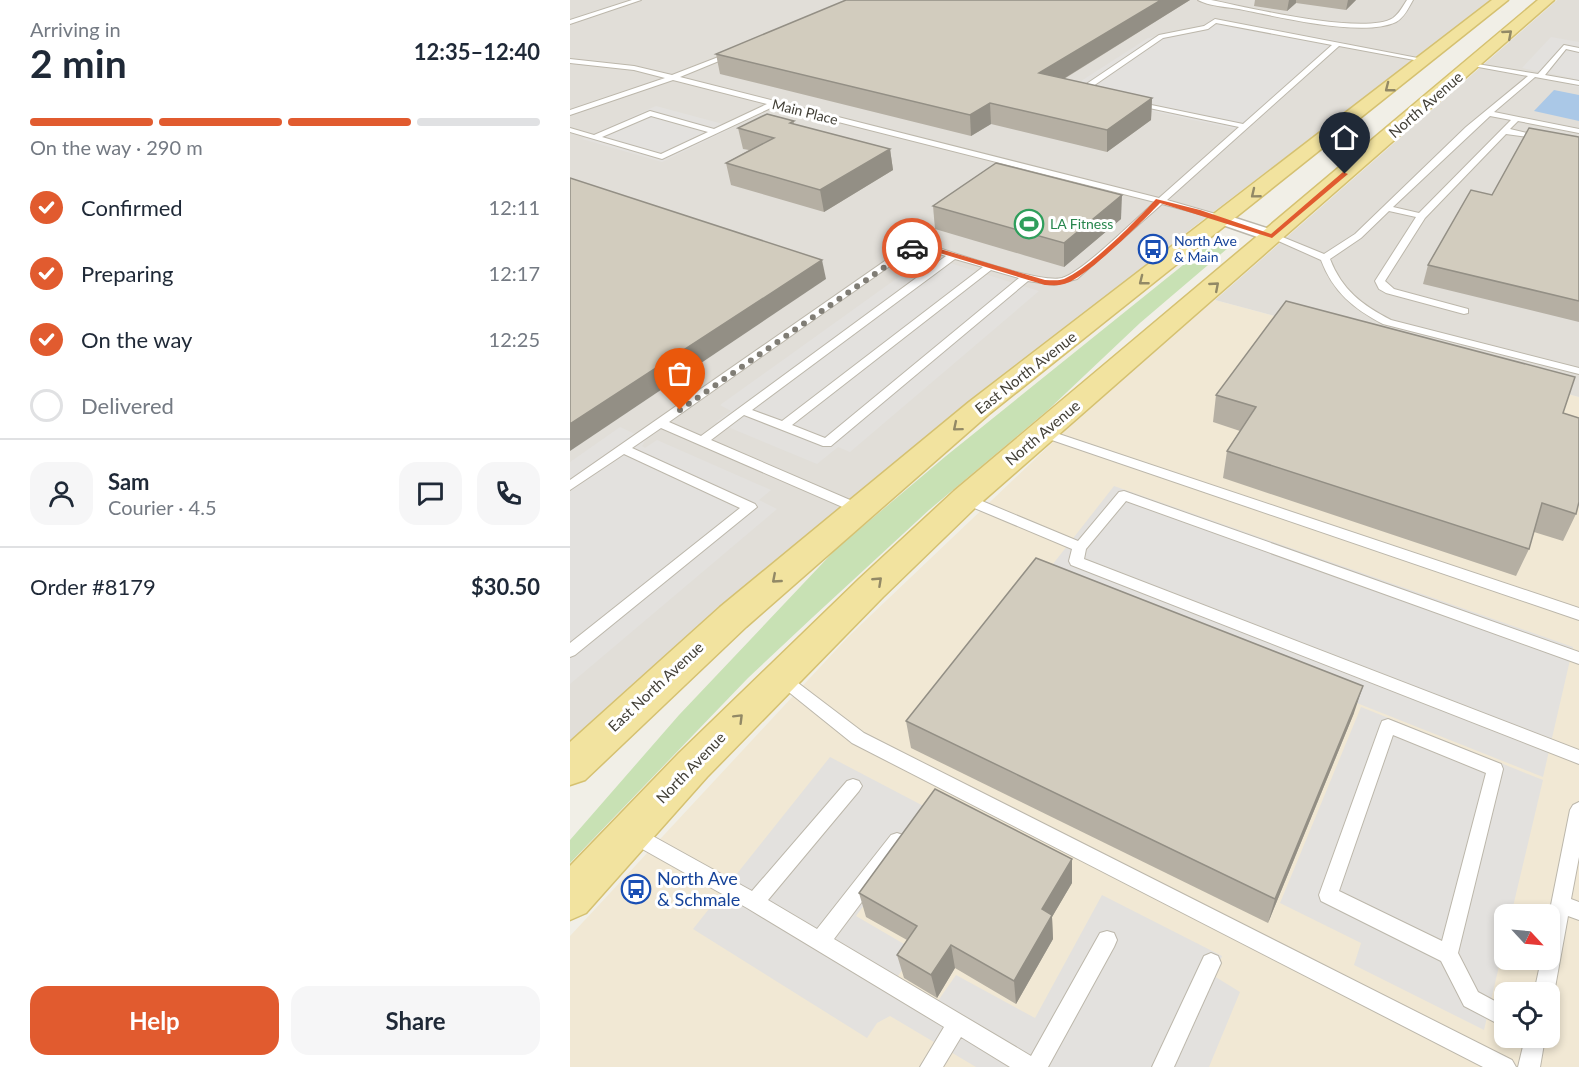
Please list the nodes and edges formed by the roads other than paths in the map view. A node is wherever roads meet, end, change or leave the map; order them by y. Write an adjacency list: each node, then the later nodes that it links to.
1 (638, 0): 6 (lane)
2 (1201, 0): 3 (lane)
3 (1410, 0)
4 (1501, 0): 10 (main road, East North Avenue)
5 (1547, 0): 12 (main road, North Avenue, one-way to 5)
6 (570, 22)
7 (1338, 43): 10 (lane); 16 (lane); 22 (lane)
8 (741, 50): 14 (lane)
9 (1579, 50): 13 (lane)
10 (1425, 60): 32 (main road, East North Avenue, one-way to 32)
11 (570, 61): 14 (lane, Main Place)
12 (1473, 64): 13 (lane); 33 (main road, North Avenue)
13 (1537, 76): 15 (lane); 20 (lane)
14 (671, 78): 18 (lane, Main Place); 19 (lane)
15 (1579, 83)
16 (1091, 94)
17 (1123, 100): 22 (lane)
18 (773, 104): 26 (lane); 29 (lane, Main Place)
19 (570, 113)
20 (1488, 113): 21 (lane); 30 (lane)
21 (1516, 119): 24 (lane); 25 (lane)
22 (1243, 126): 29 (lane)
23 (570, 129): 27 (lane)
24 (1505, 131): 28 (lane); 31 (lane)
25 (1579, 131)
26 (716, 132): 27 (lane); 27 (lane)
27 (595, 137)
28 (1548, 139)
29 (1158, 200): 32 (lane, Main Place); 37 (lane)
30 (1386, 208): 31 (lane); 35 (lane)
31 (1421, 216): 38 (lane)
32 (1223, 219): 33 (street); 48 (main road, East North Avenue, one-way to 48)
33 (1272, 236): 35 (lane); 43 (main road, North Avenue, one-way to 33)
34 (954, 255): 36 (lane); 40 (lane); 41 (lane)
35 (1325, 258): 39 (lane)
36 (990, 266): 37 (lane); 42 (lane)
37 (1026, 277): 42 (lane)
38 (1464, 311)
39 (1579, 371)
40 (744, 411): 42 (lane); 44 (lane)
41 (661, 423): 44 (lane); 45 (lane)
42 (784, 426)
43 (1044, 433): 47 (main road, North Avenue); 50 (lane)
44 (702, 441): 48 (lane)
45 (624, 449): 46 (lane); 51 (lane)
46 (570, 486)
47 (965, 499): 49 (lane); 53 (main road, North Avenue, one-way to 47)
48 (859, 509): 55 (main road, East North Avenue, one-way to 55)
49 (1080, 548): 52 (lane); 54 (lane)
50 (1579, 614)
51 (570, 651)
52 (1579, 658)
53 (780, 677): 59 (main road, North Avenue, one-way to 53); 76 (lane)
54 (1579, 757)
55 (570, 767)
56 (853, 786): 61 (lane)
57 (1578, 820): 62 (lane)
58 (909, 825): 65 (lane)
59 (630, 832): 60 (main road, North Avenue); 61 (lane)
60 (570, 898)
61 (754, 902): 65 (lane)
62 (1561, 904): 63 (lane); 68 (lane)
63 (1579, 911)
64 (1107, 940): 74 (lane)
65 (820, 941): 70 (lane)
66 (1448, 954): 66 (lane); 69 (lane)
67 (1211, 963): 75 (lane)
68 (1546, 982)
69 (1494, 1012)
70 (957, 1024): 72 (lane); 73 (lane)
71 (1533, 1048): 77 (lane)
72 (931, 1067)
73 (1030, 1067)
74 (1036, 1067)
75 (1163, 1067)
76 (1505, 1067)
77 (1529, 1067)

